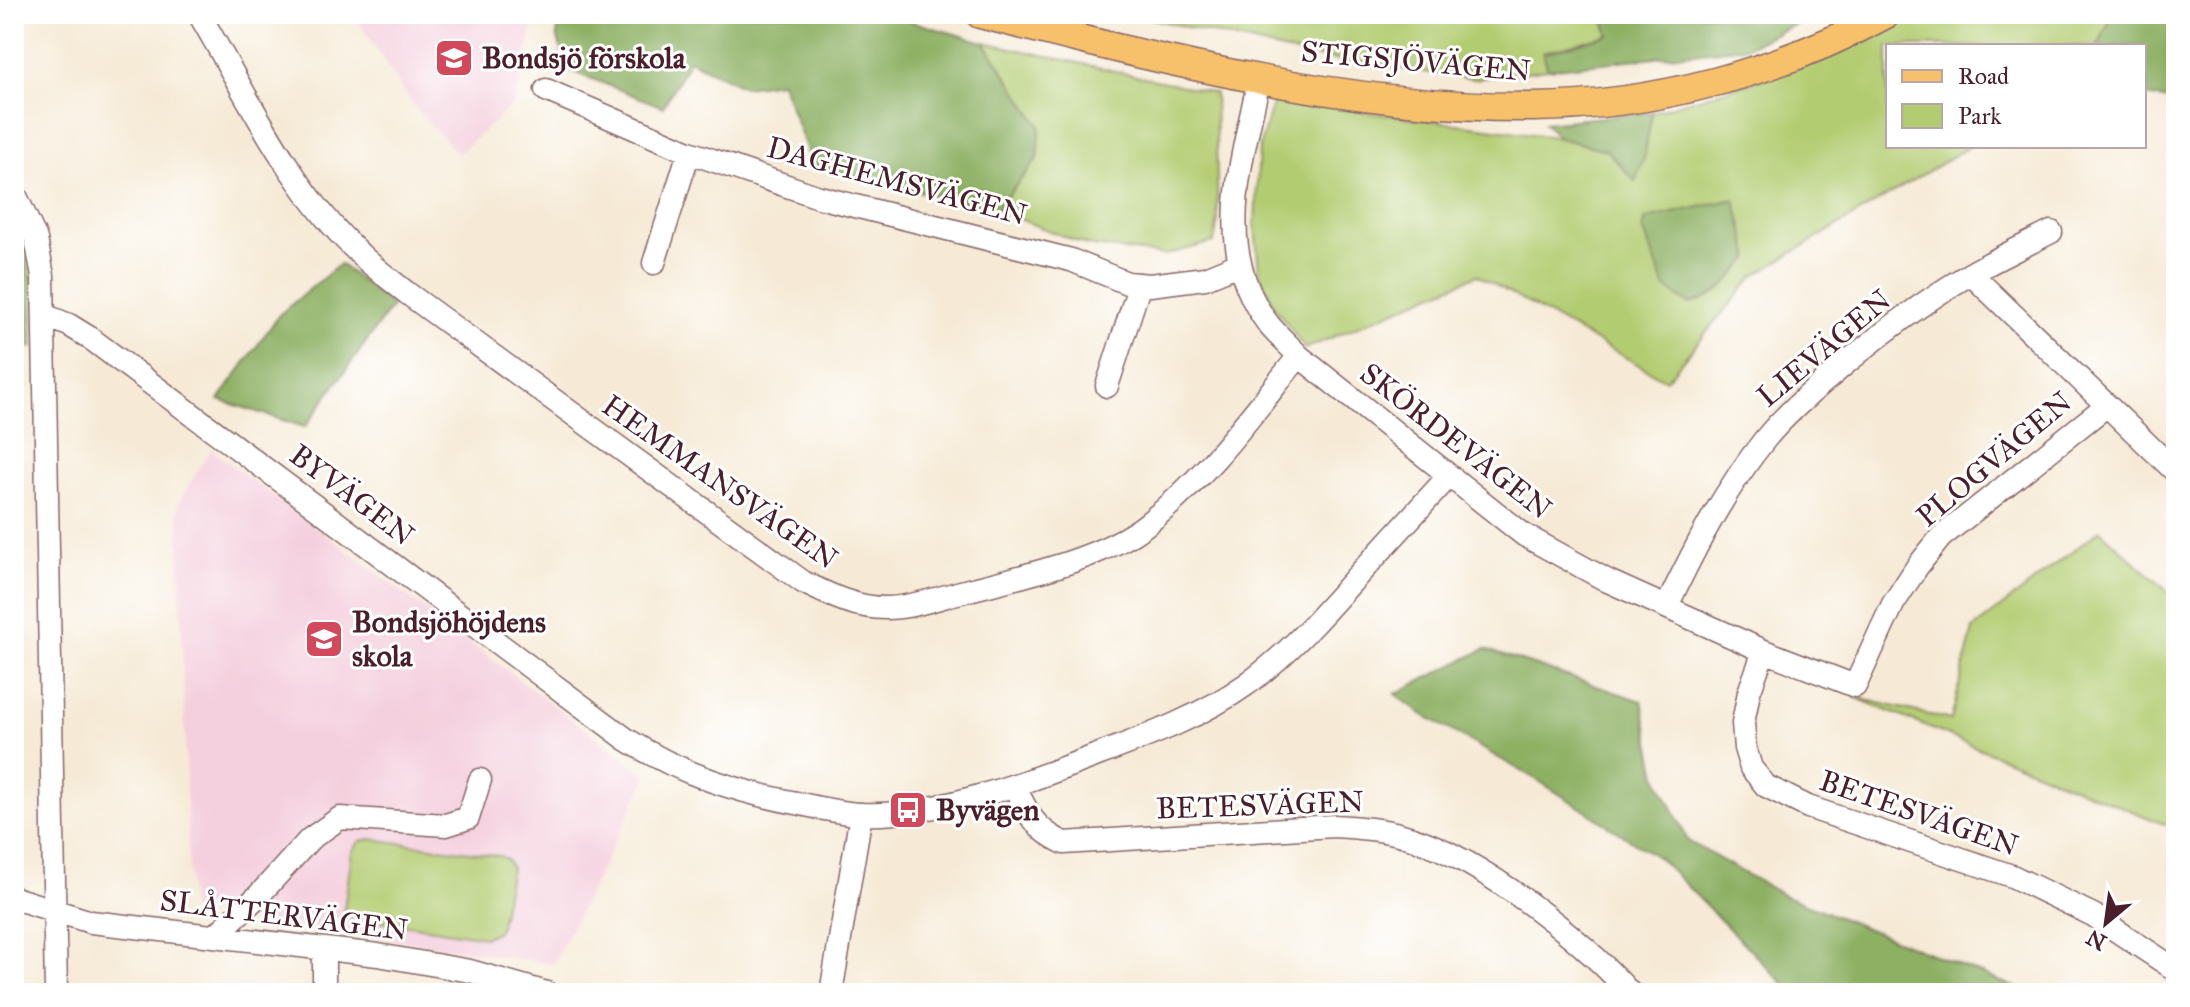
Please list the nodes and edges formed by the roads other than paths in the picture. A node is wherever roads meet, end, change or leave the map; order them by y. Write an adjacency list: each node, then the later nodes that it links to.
1 (199, 14): 14 (street, HEMMANSVÄGEN)
2 (980, 14): 4 (main road, STIGSJÖVÄGEN)
3 (1886, 14): 4 (main road, STIGSJÖVÄGEN)
4 (1259, 79): 10 (street, SKÖRDEVÄGEN)
5 (546, 90): 6 (street, DAGHEMSVÄGEN)
6 (689, 152): 9 (street); 12 (street, DAGHEMSVÄGEN)
7 (14, 192): 13 (street)
8 (2051, 232): 11 (street, LIEVÄGEN)
9 (654, 263)
10 (1239, 264): 12 (street, DAGHEMSVÄGEN); 14 (street, SKÖRDEVÄGEN)
11 (1971, 274): 16 (street); 19 (street, LIEVÄGEN)
12 (1140, 284): 15 (street)
13 (44, 315): 24 (street, BYVÄGEN); 26 (street)
14 (1299, 356): 18 (street, SKÖRDEVÄGEN)
15 (1107, 386)
16 (2106, 406): 17 (street); 21 (street, PLOGVÄGEN)
17 (2176, 472)
18 (1449, 476): 19 (street, SKÖRDEVÄGEN); 23 (street, BYVÄGEN)
19 (1667, 606): 20 (street, SKÖRDEVÄGEN)
20 (1764, 651): 21 (street, SKÖRDEVÄGEN); 29 (street, BETESVÄGEN)
21 (1855, 686)
22 (480, 780): 27 (street)
23 (1014, 785): 24 (street, BYVÄGEN); 34 (street, BETESVÄGEN)
24 (861, 814): 33 (street)
25 (14, 898): 26 (street, SLÅTTERVÄGEN)
26 (55, 912): 27 (street, SLÅTTERVÄGEN); 30 (street)
27 (215, 936): 28 (street, SLÅTTERVÄGEN)
28 (324, 951): 31 (street); 32 (street, SLÅTTERVÄGEN)
29 (2176, 970)
30 (56, 993)
31 (324, 993)
32 (547, 993)
33 (831, 993)
34 (1630, 993)

